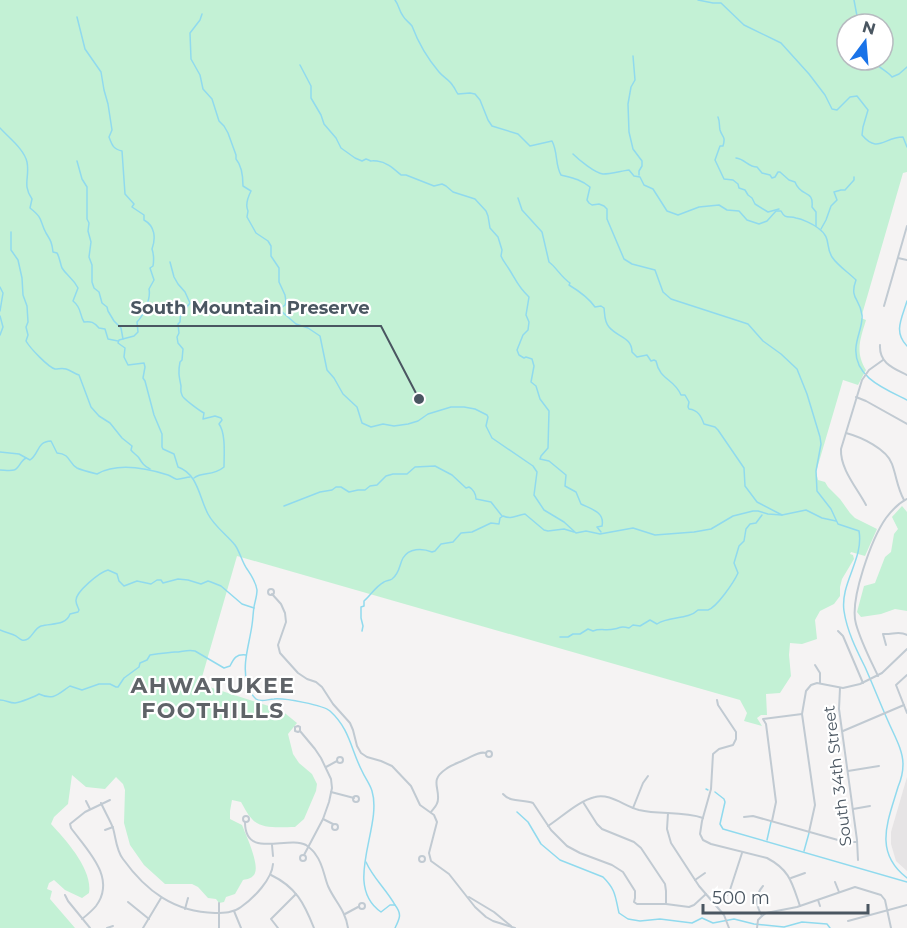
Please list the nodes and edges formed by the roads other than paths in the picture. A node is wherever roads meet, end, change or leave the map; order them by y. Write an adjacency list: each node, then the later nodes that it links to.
1 (907, 226): 2 (street)
2 (898, 258): 3 (street); 4 (street)
3 (907, 261)
4 (884, 306)
5 (880, 345): 6 (street)
6 (883, 360): 7 (street); 8 (street)
7 (907, 375)
8 (856, 397): 9 (street); 10 (street)
9 (907, 424)
10 (846, 433): 11 (street); 12 (street)
11 (906, 500): 20 (street)
12 (866, 505)
13 (272, 594): 47 (street)
14 (838, 631): 21 (street)
15 (907, 635): 16 (street)
16 (886, 645)
17 (907, 649): 20 (street)
18 (815, 665): 22 (street)
19 (907, 675): 25 (street)
20 (878, 676): 21 (street)
21 (865, 682): 23 (street)
22 (820, 683): 23 (street); 27 (street)
23 (840, 688): 29 (street, South 34th Street)
24 (717, 700): 50 (street)
25 (904, 705): 26 (street); 29 (street)
26 (907, 713)
27 (802, 714): 52 (street); 58 (street)
28 (300, 731): 33 (street)
29 (842, 732): 34 (street, South 34th Street)
30 (486, 753): 47 (street)
31 (337, 761): 33 (street)
32 (879, 766): 34 (street)
33 (326, 767): 36 (street)
34 (848, 771): 46 (street, South 34th Street)
35 (648, 776): 44 (street)
36 (331, 792): 38 (street); 51 (street)
37 (502, 794): 55 (street)
38 (354, 798)
39 (110, 800): 42 (street)
40 (86, 801): 45 (street)
41 (583, 802): 44 (street); 55 (street); 88 (street)
42 (101, 804): 45 (street); 56 (street)
43 (870, 807): 46 (street)
44 (633, 808): 48 (street)
45 (90, 809): 74 (street)
46 (853, 809): 59 (street, South 34th Street)
47 (431, 812): 65 (street)
48 (668, 813): 50 (street); 73 (street)
49 (744, 817): 52 (street)
50 (703, 818): 62 (street)
51 (323, 819): 54 (street); 61 (street)
52 (772, 821): 58 (street)
53 (245, 822): 60 (street)
54 (333, 824)
55 (548, 826): 88 (street)
56 (112, 827): 57 (street); 83 (street)
57 (105, 830)
58 (809, 832): 59 (street)
59 (858, 842): 67 (street, South 34th Street)
60 (272, 845): 61 (street); 64 (street)
61 (308, 847): 63 (street); 99 (street)
62 (742, 853): 72 (street); 90 (street)
63 (304, 855)
64 (273, 856)
65 (429, 856): 66 (street); 82 (street)
66 (425, 858)
67 (858, 860)
68 (273, 864): 71 (street)
69 (705, 873): 73 (street)
70 (805, 873): 72 (street)
71 (271, 875): 79 (street); 96 (street)
72 (790, 878): 91 (street)
73 (695, 880): 80 (street)
74 (103, 882): 75 (street); 101 (street)
75 (109, 882)
76 (835, 882): 78 (street)
77 (763, 886): 100 (street)
78 (839, 892): 85 (street); 95 (street)
79 (296, 894): 112 (street); 113 (street)
80 (706, 894): 88 (street); 90 (street)
81 (65, 895): 101 (street)
82 (466, 895): 97 (street); 103 (street)
83 (161, 898): 94 (street); 102 (street)
84 (188, 898): 94 (street)
85 (818, 900): 91 (street); 92 (street)
86 (128, 902): 102 (street)
87 (219, 903): 98 (street)
88 (666, 904)
89 (907, 905): 95 (street)
90 (716, 906): 116 (street)
91 (800, 906): 100 (street)
92 (820, 906)
93 (359, 907): 99 (street)
94 (185, 909): 98 (street)
95 (887, 910): 104 (street); 117 (street)
96 (234, 911): 98 (street); 111 (street)
97 (494, 912): 103 (street); 115 (street)
98 (218, 913): 110 (street)
99 (345, 914): 114 (street)
100 (762, 916): 106 (street)
101 (82, 919): 107 (street)
102 (149, 919): 109 (street)
103 (490, 919): 115 (street)
104 (848, 921)
105 (113, 926): 108 (street)
106 (757, 926)
107 (90, 928)
108 (107, 928)
109 (143, 928)
110 (219, 928)
111 (241, 928)
112 (278, 928)
113 (314, 928)
114 (348, 928)
115 (514, 928)
116 (729, 928)
117 (891, 928)

